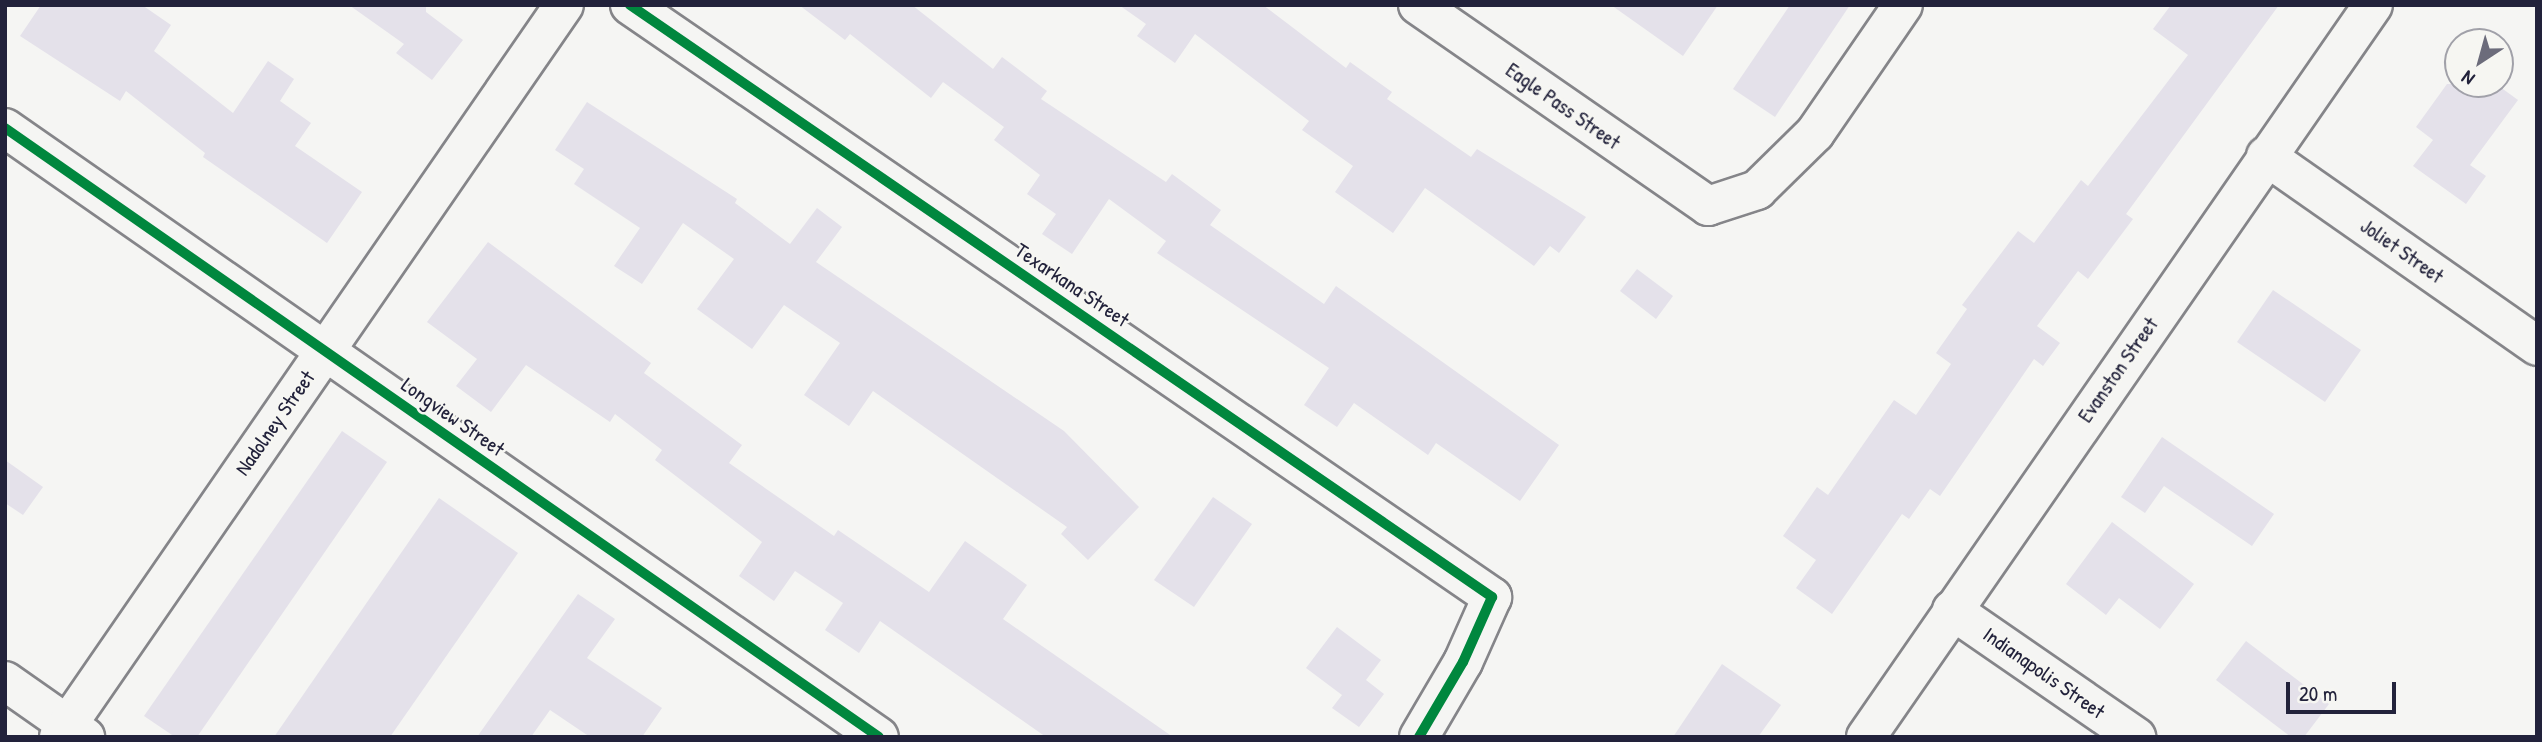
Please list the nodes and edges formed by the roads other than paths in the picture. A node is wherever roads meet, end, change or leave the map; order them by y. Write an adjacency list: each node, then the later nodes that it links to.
1 (564, 5): 9 (street, Nadolney Street)
2 (630, 5): 14 (street, Texarkana Street)
3 (1418, 5): 4 (street, Eagle Pass Street)
4 (1903, 5)
5 (2373, 5): 7 (street, Evanston Street)
6 (5, 128): 9 (street, Longview Street)
7 (2266, 156): 8 (street, Joliet Street); 10 (street, Evanston Street)
8 (2537, 346)
9 (325, 351): 12 (street, Nadolney Street); 13 (street, Longview Street)
10 (1952, 610): 15 (street, Evanston Street); 16 (street, Indianapolis Street)
11 (5, 681): 12 (street)
12 (70, 733)
13 (879, 737)
14 (1419, 737)
15 (1866, 737)
16 (2136, 737)

